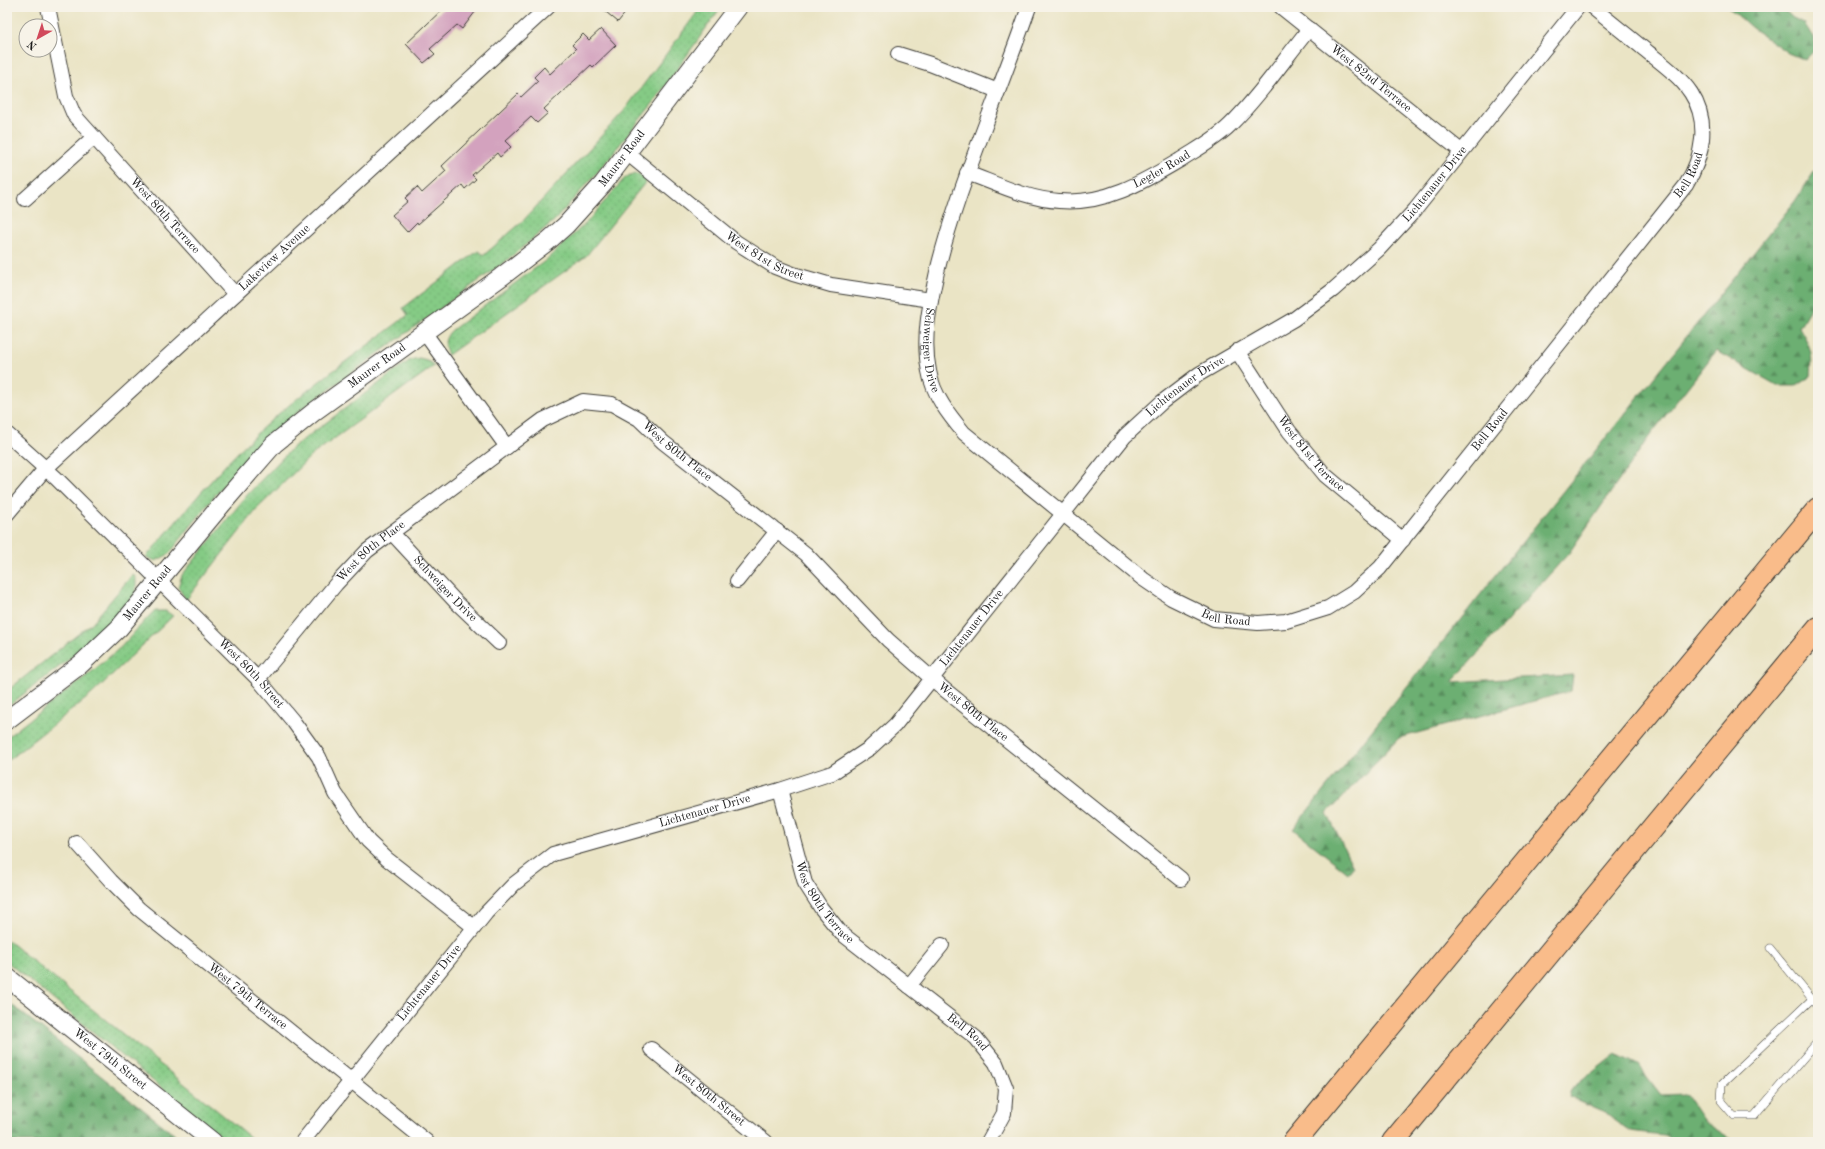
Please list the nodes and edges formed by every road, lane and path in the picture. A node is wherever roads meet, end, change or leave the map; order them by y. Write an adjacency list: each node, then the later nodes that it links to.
1 (48, 7): 11 (street, West 80th Terrace)
2 (548, 7): 16 (street, Lakeview Avenue)
3 (738, 7): 13 (street, Maurer Road)
4 (1029, 7): 10 (street, Schweiger Drive)
5 (1281, 7): 8 (street, West 82nd Terrace)
6 (1578, 7): 12 (street, Lichtenauer Drive)
7 (1592, 7): 28 (street, Bell Road)
8 (1309, 29): 12 (street, West 82nd Terrace); 14 (street, Legler Road)
9 (898, 54): 10 (street)
10 (998, 91): 14 (street, Schweiger Drive)
11 (94, 137): 15 (street); 16 (street, West 80th Terrace)
12 (1461, 151): 19 (street, Lichtenauer Drive)
13 (628, 153): 17 (street, West 81st Street); 18 (street, Maurer Road)
14 (967, 173): 17 (street, Schweiger Drive)
15 (25, 199)
16 (235, 294): 22 (street, Lakeview Avenue)
17 (931, 300): 25 (street, Schweiger Drive)
18 (424, 332): 21 (street); 29 (street, Maurer Road)
19 (1238, 351): 25 (street, Lichtenauer Drive); 28 (street, West 81st Terrace)
20 (7, 434): 22 (street, West 80th Street)
21 (507, 447): 26 (street, West 80th Place); 27 (street, West 80th Place)
22 (45, 469): 24 (street, Lakeview Avenue); 29 (street, West 80th Street)
23 (1818, 509): 54 (highway)
24 (7, 514)
25 (1064, 514): 28 (street, Bell Road); 34 (street, Lichtenauer Drive)
26 (776, 531): 30 (street); 34 (street, West 80th Place)
27 (392, 533): 32 (street, Schweiger Drive); 33 (street, West 80th Place)
28 (1403, 540)
29 (159, 580): 33 (street, West 80th Street); 35 (street, Maurer Road)
30 (737, 580)
31 (1818, 628): 55 (highway)
32 (500, 643)
33 (258, 679): 39 (street, West 80th Street)
34 (933, 679): 36 (street, Lichtenauer Drive); 38 (street, West 80th Place)
35 (7, 720)
36 (780, 790): 39 (street, Lichtenauer Drive); 43 (street, West 80th Terrace)
37 (77, 843): 48 (street, West 79th Terrace)
38 (1181, 879)
39 (474, 927): 48 (street, Lichtenauer Drive)
40 (942, 945): 43 (street)
41 (1770, 948): 44 (lane)
42 (7, 977): 49 (street, West 79th Street)
43 (909, 986): 53 (street, Bell Road)
44 (1812, 999): 45 (lane); 46 (lane)
45 (1818, 1006)
46 (1818, 1041)
47 (651, 1049): 52 (street, West 80th Street)
48 (351, 1080): 50 (street, Lichtenauer Drive); 51 (street, West 79th Terrace)
49 (213, 1142)
50 (302, 1142)
51 (427, 1142)
52 (766, 1142)
53 (988, 1142)
54 (1294, 1142)
55 (1392, 1142)

